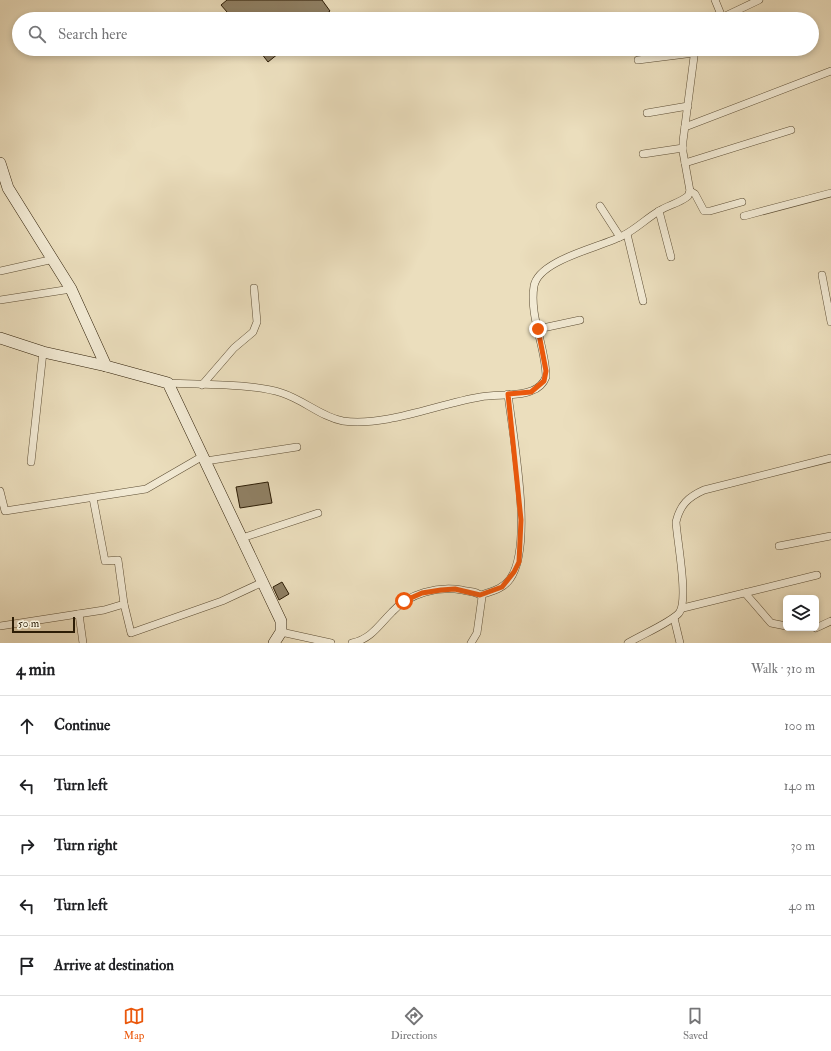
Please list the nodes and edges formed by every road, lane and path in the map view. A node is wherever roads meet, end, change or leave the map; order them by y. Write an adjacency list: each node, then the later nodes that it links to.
1 (715, 0): 3 (street)
2 (759, 0): 4 (street)
3 (718, 12)
4 (733, 12)
5 (663, 56): 7 (street)
6 (694, 56): 9 (street)
7 (638, 60)
8 (831, 71): 11 (street)
9 (688, 106): 10 (street); 11 (street)
10 (647, 113)
11 (685, 127): 13 (street)
12 (792, 130): 16 (street)
13 (683, 148): 14 (street); 16 (street)
14 (643, 154)
15 (0, 163): 17 (street)
16 (685, 163): 18 (street)
17 (4, 189): 26 (street)
18 (690, 191): 20 (street); 22 (street)
19 (831, 193): 23 (street)
20 (742, 202)
21 (600, 206): 24 (street)
22 (659, 211): 24 (street); 25 (street)
23 (744, 216)
24 (623, 235): 32 (street); 35 (street)
25 (671, 257)
26 (54, 259): 27 (street); 29 (street)
27 (0, 271)
28 (822, 275): 34 (street)
29 (71, 288): 31 (street); 38 (street)
30 (254, 288): 40 (street)
31 (0, 300)
32 (643, 301)
33 (580, 320): 35 (street)
34 (831, 322)
35 (538, 329): 41 (street)
36 (0, 338): 37 (street)
37 (44, 352): 38 (street); 45 (street)
38 (106, 366): 39 (street)
39 (168, 383): 40 (street); 44 (street)
40 (202, 385): 41 (street)
41 (508, 394): 55 (street)
42 (297, 447): 44 (street)
43 (831, 458): 57 (street)
44 (204, 459): 47 (street); 50 (street)
45 (31, 462)
46 (0, 491): 47 (street)
47 (93, 498): 56 (street)
48 (318, 513): 50 (street)
49 (831, 536): 51 (street)
50 (242, 538): 53 (street)
51 (779, 546)
52 (817, 575): 54 (street)
53 (263, 582): 56 (street); 64 (street)
54 (745, 593): 57 (street); 61 (street)
55 (480, 595): 68 (street); 69 (street)
56 (124, 604): 58 (street)
57 (683, 608): 59 (street)
58 (78, 614): 62 (street); 65 (street)
59 (674, 618): 70 (street); 71 (street)
60 (831, 621): 63 (street)
61 (783, 625)
62 (0, 626)
63 (819, 627)
64 (281, 632): 66 (street); 67 (street)
65 (83, 643)
66 (274, 643)
67 (331, 643)
68 (352, 643)
69 (471, 643)
70 (628, 643)
71 (680, 643)

